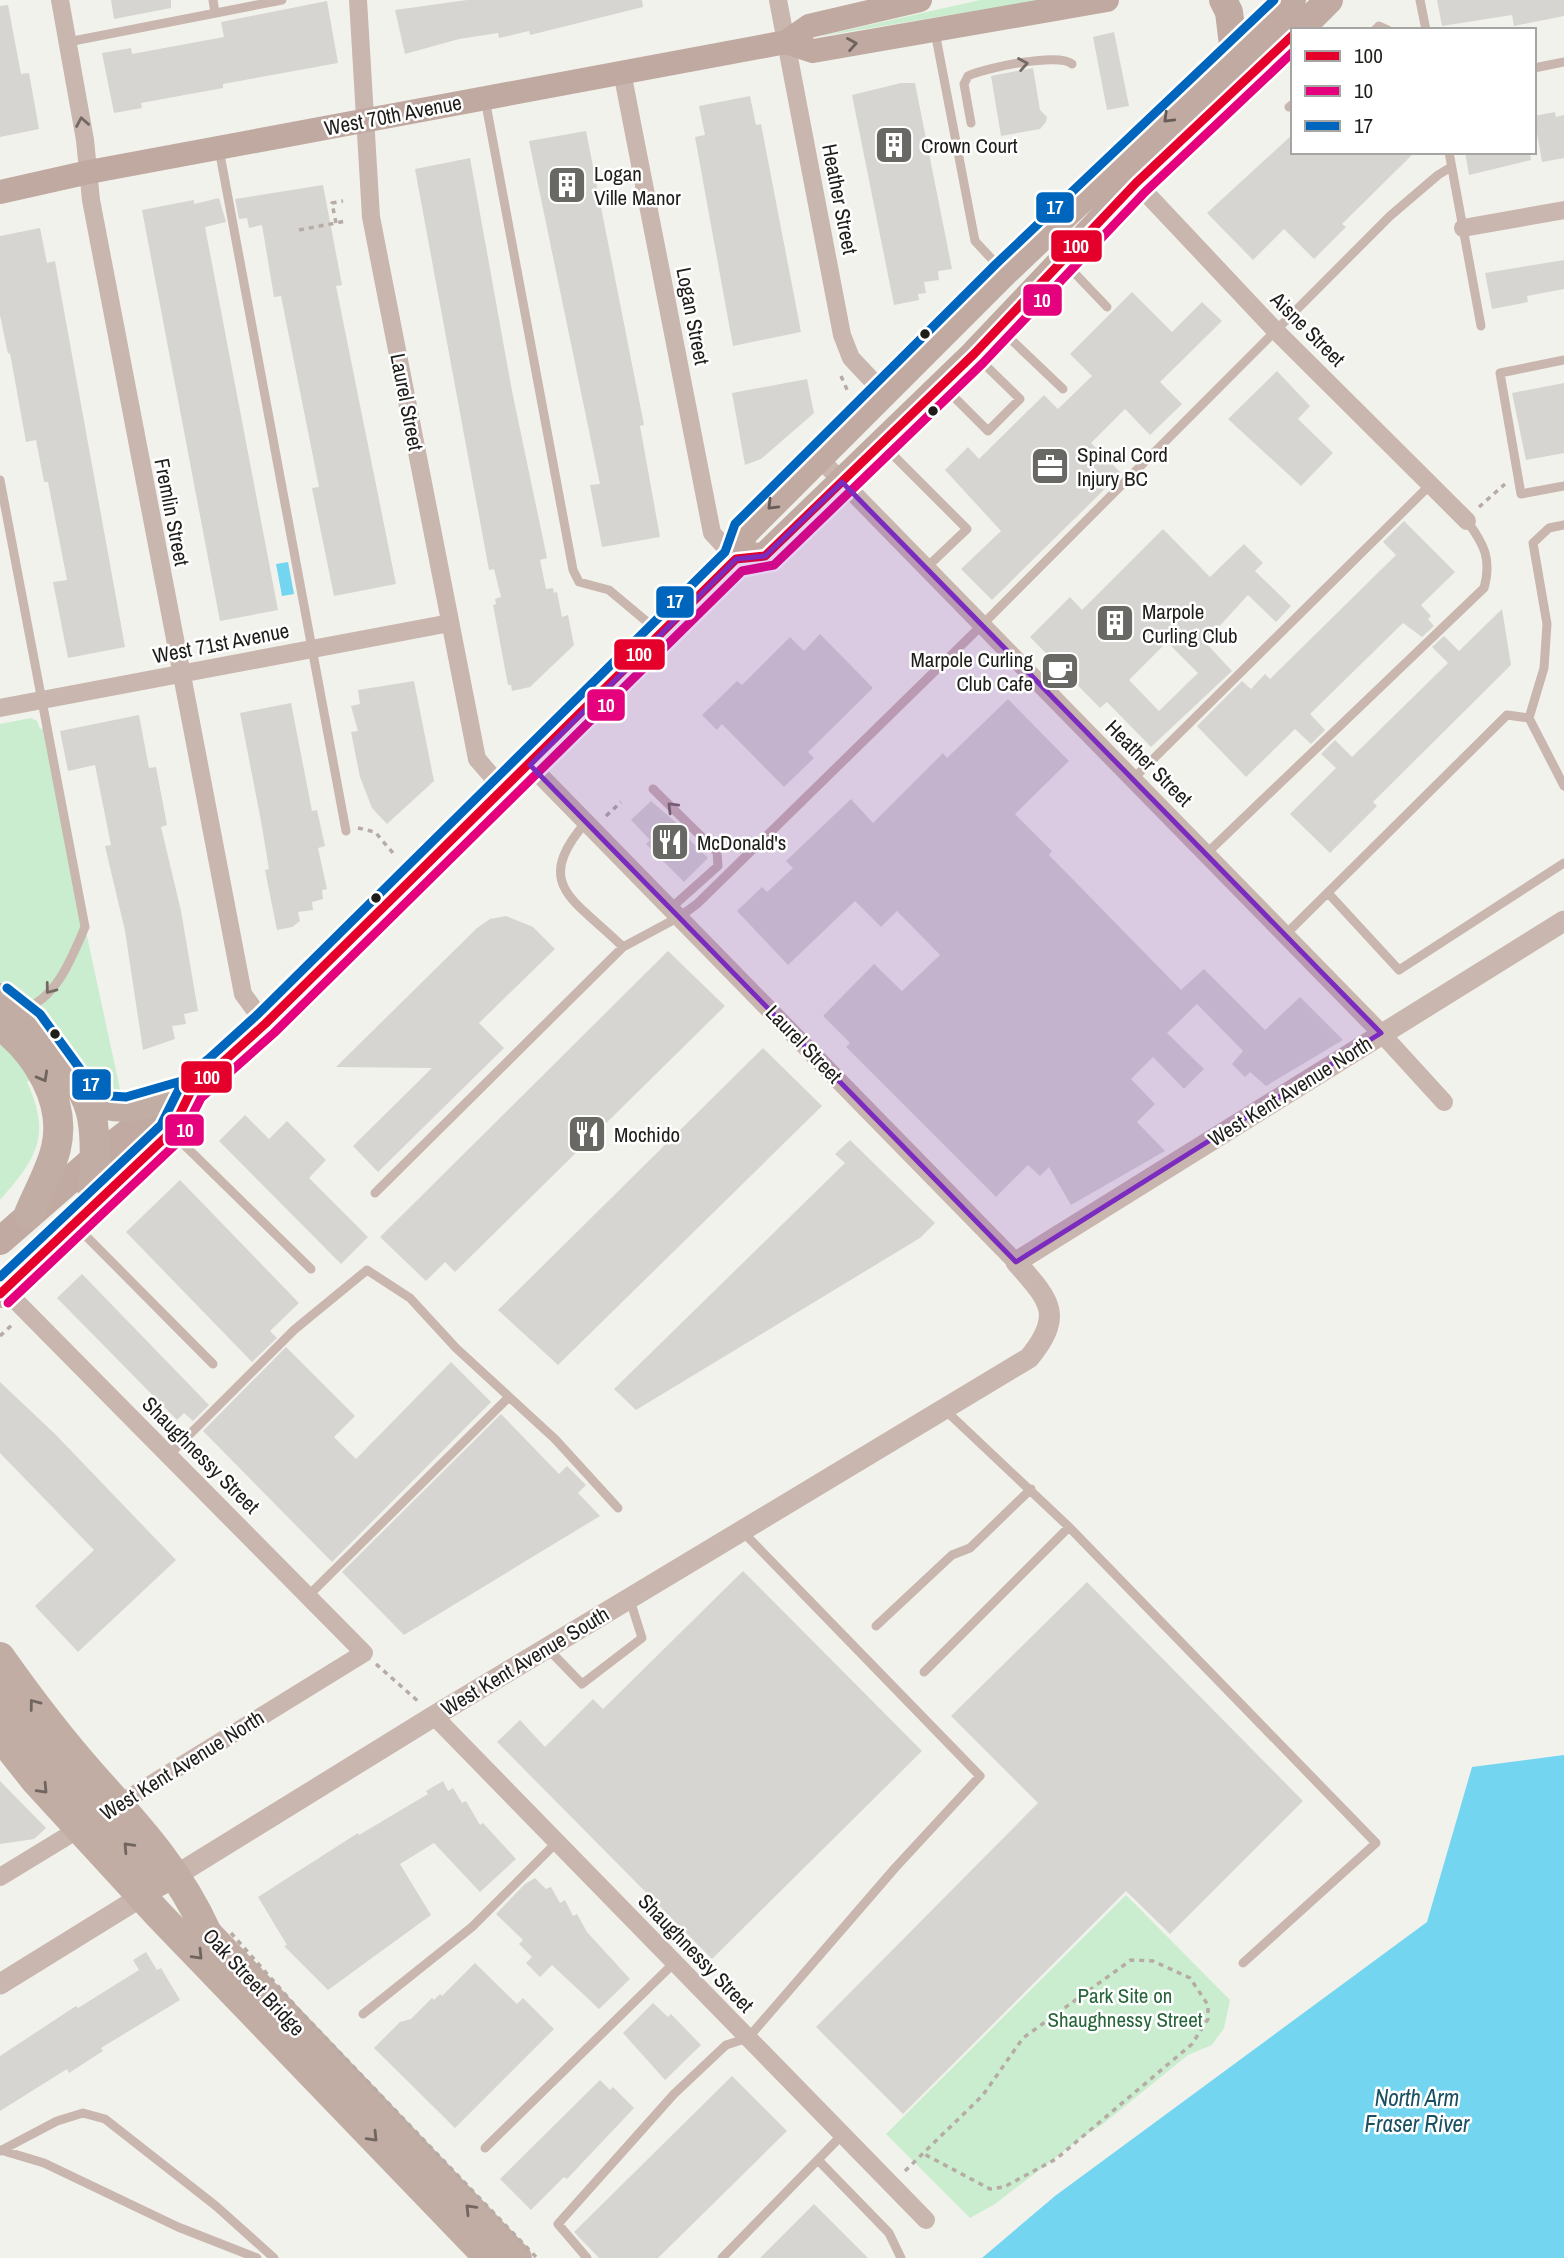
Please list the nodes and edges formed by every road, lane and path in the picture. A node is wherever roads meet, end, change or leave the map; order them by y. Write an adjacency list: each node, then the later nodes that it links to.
1 (60, 0): 17 (street, Fremlin Street)
2 (212, 0): 12 (lane)
3 (282, 0): 12 (lane)
4 (358, 0): 25 (street, Laurel Street)
5 (778, 0): 18 (street, Heather Street)
6 (920, 0): 18 (main road, West 70th Avenue)
7 (1107, 0): 15 (main road, West 70th Avenue)
8 (1223, 0): 19 (main road)
9 (1292, 0): 19 (main road)
10 (1329, 0): 13 (main road)
11 (1420, 0): 14 (lane)
12 (215, 13): 17 (lane)
13 (1301, 28)
14 (1426, 28)
15 (934, 30): 18 (main road, West 70th Avenue, one-way to 15); 40 (lane)
16 (1291, 38): 31 (main road)
17 (68, 42): 30 (street, Fremlin Street, one-way to 17)
18 (786, 42): 23 (main road, West 70th Avenue); 50 (street, Heather Street)
19 (1234, 54): 31 (main road, one-way to 31)
20 (1564, 62): 22 (lane)
21 (1072, 65): 26 (lane, one-way to 21)
22 (1536, 68)
23 (622, 72): 24 (main road, West 70th Avenue); 61 (street, Logan Street)
24 (485, 98): 25 (main road, West 70th Avenue); 65 (lane)
25 (367, 120): 27 (main road, West 70th Avenue); 63 (street, Laurel Street)
26 (971, 123)
27 (219, 148): 30 (main road, West 70th Avenue); 66 (lane)
28 (1449, 154): 29 (lane)
29 (1451, 167): 37 (lane); 44 (lane)
30 (89, 172): 32 (main road, West 70th Avenue); 67 (street, Fremlin Street)
31 (1128, 174): 39 (main road); 40 (main road); 44 (street, Aisne Street)
32 (0, 192)
33 (342, 201): 36 (path)
34 (1564, 210): 37 (street)
35 (346, 221): 36 (path)
36 (336, 223): 38 (path)
37 (1463, 228): 42 (lane)
38 (299, 230)
39 (1062, 261): 41 (lane); 43 (main road)
40 (1004, 272): 50 (main road)
41 (1107, 307)
42 (1481, 326)
43 (999, 328): 45 (main road); 49 (lane)
44 (1276, 331): 57 (street, Aisne Street); 64 (lane)
45 (974, 354): 48 (main road); 48 (lane)
46 (1564, 360): 54 (lane)
47 (839, 371): 51 (path)
48 (942, 385): 52 (main road)
49 (1063, 389)
50 (884, 393): 53 (main road)
51 (850, 404)
52 (882, 443): 56 (main road); 62 (lane)
53 (819, 458): 56 (street, Heather Street); 61 (main road, one-way to 61)
54 (1518, 475): 58 (lane); 59 (path)
55 (0, 481): 68 (lane)
56 (842, 482): 61 (main road); 62 (street, Heather Street)
57 (1432, 484): 59 (street, Aisne Street); 72 (lane)
58 (1564, 485)
59 (1467, 521): 82 (lane)
60 (1564, 525): 70 (lane)
61 (736, 559): 65 (main road)
62 (926, 568): 64 (street, Heather Street)
63 (450, 623): 66 (street, West 71st Avenue); 75 (street, Laurel Street)
64 (982, 625): 72 (street, Heather Street); 85 (lane)
65 (662, 635): 71 (main road)
66 (314, 649): 67 (street, West 71st Avenue); 80 (lane)
67 (180, 674): 68 (street, West 71st Avenue); 90 (street, Fremlin Street)
68 (43, 700): 69 (street, West 71st Avenue); 89 (lane, one-way to 89)
69 (0, 708)
70 (1530, 718): 73 (lane); 84 (lane)
71 (530, 765): 75 (main road); 78 (street, Laurel Street)
72 (1133, 779): 82 (street, Heather Street)
73 (1564, 786)
74 (653, 789): 85 (lane, one-way to 74)
75 (504, 790): 90 (main road)
76 (621, 802): 77 (path)
77 (606, 816)
78 (586, 821): 85 (street, Laurel Street); 88 (lane)
79 (363, 827): 81 (path)
80 (346, 831)
81 (393, 853)
82 (1206, 854): 87 (street, Heather Street)
83 (1564, 863): 84 (lane)
84 (1328, 893): 87 (lane)
85 (675, 913): 88 (lane); 101 (street, Laurel Street)
86 (1564, 920): 91 (street, West Kent Avenue North)
87 (1285, 935): 91 (street, Heather Street)
88 (622, 947): 97 (lane)
89 (6, 1011): 93 (highway); 98 (highway, one-way to 98)
90 (265, 1024): 92 (main road)
91 (1381, 1033): 94 (street, Heather Street); 101 (street, West Kent Avenue North)
92 (191, 1091): 93 (highway); 95 (main road); 96 (main road)
93 (86, 1098): 96 (highway)
94 (1444, 1102)
95 (171, 1132): 99 (main road); 102 (lane)
96 (94, 1158): 98 (main road); 99 (highway)
97 (376, 1193)
98 (29, 1214): 100 (main road)
99 (83, 1214): 103 (main road); 107 (lane)
100 (0, 1241)
101 (1016, 1262): 106 (street, Laurel Street)
102 (311, 1269)
103 (2, 1292): 110 (street, Shaughnessy Street)
104 (9, 1328): 105 (path)
105 (0, 1336)
106 (1046, 1337): 109 (street, West Kent Avenue South)
107 (213, 1364)
108 (509, 1397): 110 (lane); 112 (lane); 115 (lane)
109 (943, 1408): 111 (lane); 114 (street, West Kent Avenue South)
110 (169, 1455): 115 (street, Shaughnessy Street)
111 (1031, 1489): 113 (lane); 117 (lane)
112 (618, 1508)
113 (1069, 1527): 121 (lane); 129 (lane)
114 (741, 1530): 116 (street, West Kent Avenue South); 132 (lane)
115 (308, 1596): 119 (street, Shaughnessy Street)
116 (629, 1598): 118 (street, West Kent Avenue South); 118 (lane)
117 (876, 1626)
118 (547, 1648): 123 (street, West Kent Avenue South)
119 (364, 1653): 123 (path); 126 (street, West Kent Avenue North)
120 (0, 1657): 127 (highway, one-way to 120, bridge)
121 (924, 1672)
122 (0, 1698): 127 (highway, Oak Street Bridge, one-way to 122, bridge)
123 (434, 1716): 125 (street, Shaughnessy Street); 130 (street, West Kent Avenue South)
124 (0, 1736): 142 (highway, Oak Street Bridge, one-way to 142, bridge)
125 (557, 1842): 128 (street, Shaughnessy Street); 131 (lane)
126 (0, 1877)
127 (218, 1932): 143 (highway, Oak Street Bridge, one-way to 127); 144 (path, bridge)
128 (674, 1963): 132 (street, Shaughnessy Street); 134 (lane)
129 (1243, 1963)
130 (0, 1983)
131 (363, 2014)
132 (748, 2038): 133 (street, Shaughnessy Street); 145 (lane)
133 (842, 2135): 137 (lane); 138 (street, Shaughnessy Street)
134 (485, 2148)
135 (1, 2150): 140 (lane); 141 (lane)
136 (923, 2154): 136 (path); 138 (path)
137 (818, 2160): 146 (lane); 147 (lane)
138 (890, 2185): 139 (street, Shaughnessy Street)
139 (926, 2220)
140 (257, 2258)
141 (274, 2258)
142 (489, 2258)
143 (517, 2258)
144 (537, 2258)
145 (587, 2258)
146 (722, 2258)
147 (901, 2258)

